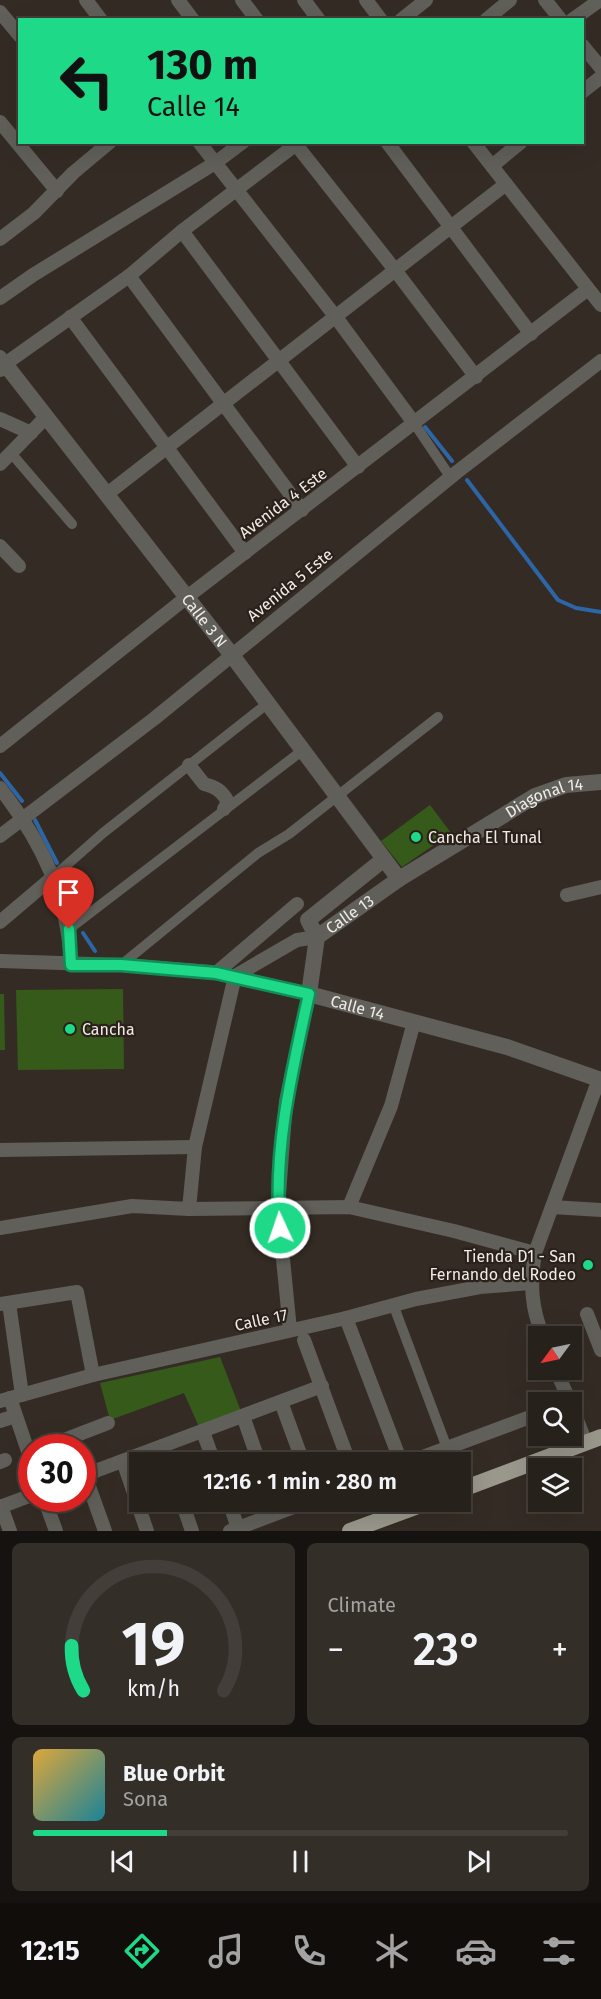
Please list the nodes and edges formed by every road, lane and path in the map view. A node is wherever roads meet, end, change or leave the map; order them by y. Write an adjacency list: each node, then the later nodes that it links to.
1 (86, 0): 11 (street)
2 (178, 0): 12 (street)
3 (242, 0): 13 (street)
4 (304, 0): 14 (street)
5 (366, 0): 15 (street)
6 (426, 0): 16 (street)
7 (510, 0): 17 (street)
8 (545, 0): 18 (street)
9 (600, 0): 19 (street)
10 (0, 12): 20 (street)
11 (100, 18)
12 (192, 18)
13 (256, 18)
14 (318, 18)
15 (380, 18)
16 (404, 18)
17 (488, 18)
18 (559, 18)
19 (575, 18)
20 (18, 34)
21 (584, 47): 22 (street)
22 (601, 68)
23 (601, 77): 24 (street)
24 (584, 90)
25 (0, 122): 27 (street)
26 (18, 144): 40 (street)
27 (18, 144)
28 (106, 144): 40 (street)
29 (201, 144): 36 (street)
30 (240, 144): 36 (street)
31 (295, 144): 39 (street)
32 (297, 144): 44 (street)
33 (389, 144): 41 (street)
34 (475, 144): 37 (street)
35 (519, 144): 37 (street)
36 (215, 163): 39 (street); 47 (street)
37 (492, 166): 38 (street)
38 (506, 184): 41 (street); 46 (street)
39 (237, 190): 42 (street); 49 (street)
40 (57, 191): 43 (street)
41 (451, 226): 44 (street); 51 (street)
42 (182, 231): 45 (street); 52 (street)
43 (1, 236)
44 (395, 270): 49 (street); 55 (street)
45 (129, 276): 50 (street); 56 (street)
46 (588, 289): 48 (street); 51 (street, Avenida 4 Este)
47 (0, 298)
48 (601, 305)
49 (335, 316): 52 (street); 59 (street)
50 (70, 317): 54 (street); 61 (street)
51 (531, 334): 55 (street, Avenida 4 Este)
52 (279, 360): 56 (street); 64 (street)
53 (601, 362): 65 (street, Avenida 5 Este)
54 (2, 363): 57 (street, Calle 3 N)
55 (476, 377): 59 (street, Avenida 4 Este)
56 (223, 403): 61 (street); 67 (street)
57 (46, 417): 60 (street); 66 (street, Calle 3 N)
58 (0, 419): 60 (street)
59 (414, 423): 64 (street, Avenida 4 Este); 65 (street)
60 (31, 433): 62 (street)
61 (167, 447): 66 (street); 70 (street)
62 (11, 453): 63 (street); 68 (street)
63 (0, 464)
64 (358, 467): 67 (street, Avenida 4 Este)
65 (451, 478): 73 (street, Avenida 5 Este)
66 (107, 494): 72 (street, Calle 3 N)
67 (302, 510): 70 (street, Avenida 4 Este)
68 (72, 524)
69 (0, 546): 71 (street)
70 (245, 553): 72 (street, Avenida 4 Este)
71 (19, 566)
72 (187, 597): 73 (street, Calle 3 N); 76 (street, Avenida 4 Este)
73 (231, 654): 74 (street, Calle 3 N); 83 (street, Avenida 5 Este)
74 (268, 703): 77 (street, Calle 3 N); 78 (street)
75 (438, 717): 81 (street)
76 (0, 746)
77 (303, 750): 81 (street, Calle 3 N); 82 (street)
78 (189, 765): 82 (street); 86 (street)
79 (601, 782): 87 (street, Diagonal 14)
80 (0, 788): 83 (street)
81 (337, 796): 85 (street, Calle 3 N); 98 (street)
82 (224, 809): 93 (street)
83 (23, 818): 84 (street, Avenida 5 Este); 86 (street)
84 (0, 836)
85 (384, 859): 87 (street, Calle 3 N); 91 (street, Calle 13)
86 (53, 877): 92 (street); 93 (street)
87 (399, 879): 94 (street, Calle 13)
88 (601, 887): 89 (street)
89 (567, 894)
90 (297, 904): 99 (street)
91 (308, 920): 94 (street); 95 (street, Calle 13)
92 (0, 922)
93 (69, 929): 97 (street)
94 (317, 937): 95 (street, Calle 13); 101 (street)
95 (297, 940): 100 (street, Calle 13)
96 (0, 961): 97 (street, Calle 14)
97 (71, 965): 98 (street, Calle 14)
98 (121, 965): 99 (street, Calle 14)
99 (216, 973): 100 (street, Calle 14)
100 (235, 976): 101 (street, Calle 14); 104 (street)
101 (309, 994): 102 (street, Calle 14); 108 (street)
102 (414, 1022): 103 (street, Calle 14); 106 (street)
103 (600, 1079): 107 (street)
104 (195, 1147): 105 (street); 109 (street)
105 (0, 1150)
106 (349, 1207): 108 (street); 112 (street)
107 (552, 1207): 110 (street); 112 (street)
108 (278, 1208): 109 (street); 119 (street)
109 (189, 1209): 111 (street)
110 (601, 1210)
111 (0, 1228)
112 (535, 1253): 113 (street)
113 (531, 1283): 115 (street, Calle 17); 118 (street)
114 (5, 1304): 121 (street); 123 (street)
115 (393, 1304): 117 (street, Calle 17); 136 (street)
116 (587, 1314): 120 (street)
117 (346, 1318): 119 (street, Calle 17); 142 (street)
118 (539, 1326)
119 (298, 1333): 121 (street, Calle 17); 122 (street)
120 (601, 1350)
121 (93, 1375): 123 (street, Calle 17)
122 (322, 1386): 124 (street); 141 (street)
123 (11, 1398): 125 (street)
124 (282, 1401): 126 (street); 140 (street)
125 (15, 1416): 128 (street); 132 (street)
126 (243, 1416): 131 (street); 139 (street)
127 (528, 1418): 136 (street)
128 (0, 1421)
129 (108, 1423): 133 (street)
130 (582, 1423): 134 (street)
131 (203, 1432): 135 (street); 138 (street)
132 (22, 1434)
133 (79, 1434)
134 (593, 1440): 146 (highway)
135 (162, 1446): 137 (street); 144 (street)
136 (447, 1448): 143 (street)
137 (164, 1452)
138 (210, 1452)
139 (256, 1452)
140 (300, 1452)
141 (345, 1452)
142 (397, 1452)
143 (436, 1452)
144 (123, 1461): 145 (street); 159 (street)
145 (96, 1471)
146 (471, 1486)
147 (18, 1500): 148 (street)
148 (1, 1507): 156 (street)
149 (96, 1508): 158 (street)
150 (49, 1512): 157 (street)
151 (185, 1512): 160 (street)
152 (231, 1512): 155 (street)
153 (266, 1512): 155 (street)
154 (402, 1512): 161 (highway)
155 (234, 1529)
156 (10, 1531)
157 (56, 1531)
158 (105, 1531)
159 (147, 1531)
160 (192, 1531)
161 (350, 1531)

